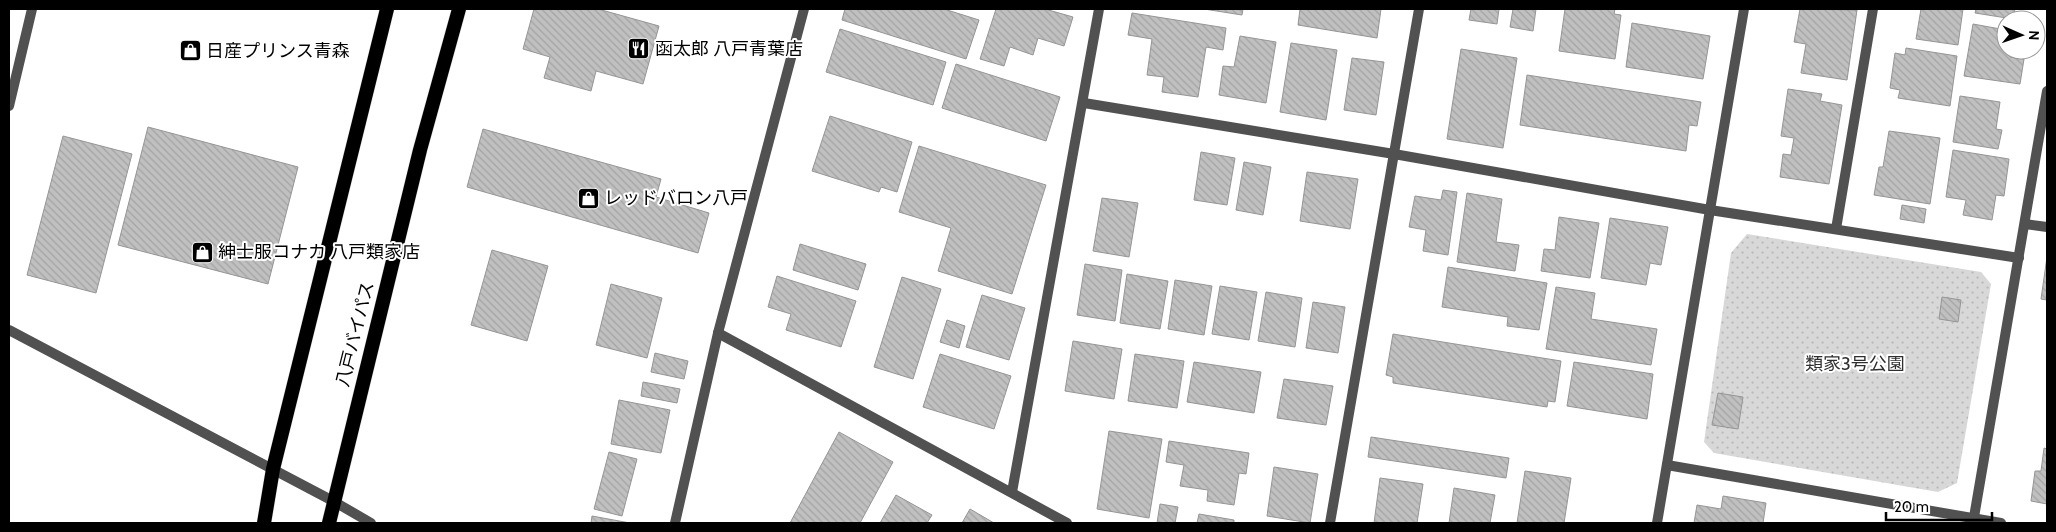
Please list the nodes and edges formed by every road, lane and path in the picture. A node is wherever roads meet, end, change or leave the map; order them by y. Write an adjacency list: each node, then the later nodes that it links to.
1 (32, 9): 11 (street)
2 (386, 9): 21 (highway)
3 (458, 9): 23 (highway, 八戸バイパス)
4 (804, 9): 19 (street)
5 (1099, 9): 10 (street)
6 (1419, 9): 12 (street)
7 (1744, 9): 13 (street)
8 (1873, 9): 16 (street)
9 (2047, 92): 14 (street)
10 (1084, 103): 12 (street); 22 (street)
11 (9, 106)
12 (1394, 154): 13 (street); 30 (street)
13 (1710, 210): 16 (street); 20 (street)
14 (2025, 224): 15 (street); 17 (street)
15 (2047, 227)
16 (1836, 229): 17 (street)
17 (2019, 258): 24 (street)
18 (9, 330): 21 (street)
19 (718, 333): 22 (street); 28 (street)
20 (1667, 465): 24 (street); 31 (street)
21 (273, 469): 23 (street); 25 (highway)
22 (1012, 492): 29 (street)
23 (333, 501): 26 (highway, 八戸バイパス); 27 (street)
24 (1973, 521): 32 (street)
25 (264, 523)
26 (329, 523)
27 (371, 523)
28 (675, 523)
29 (1067, 523)
30 (1330, 523)
31 (1657, 523)
32 (2001, 523)

